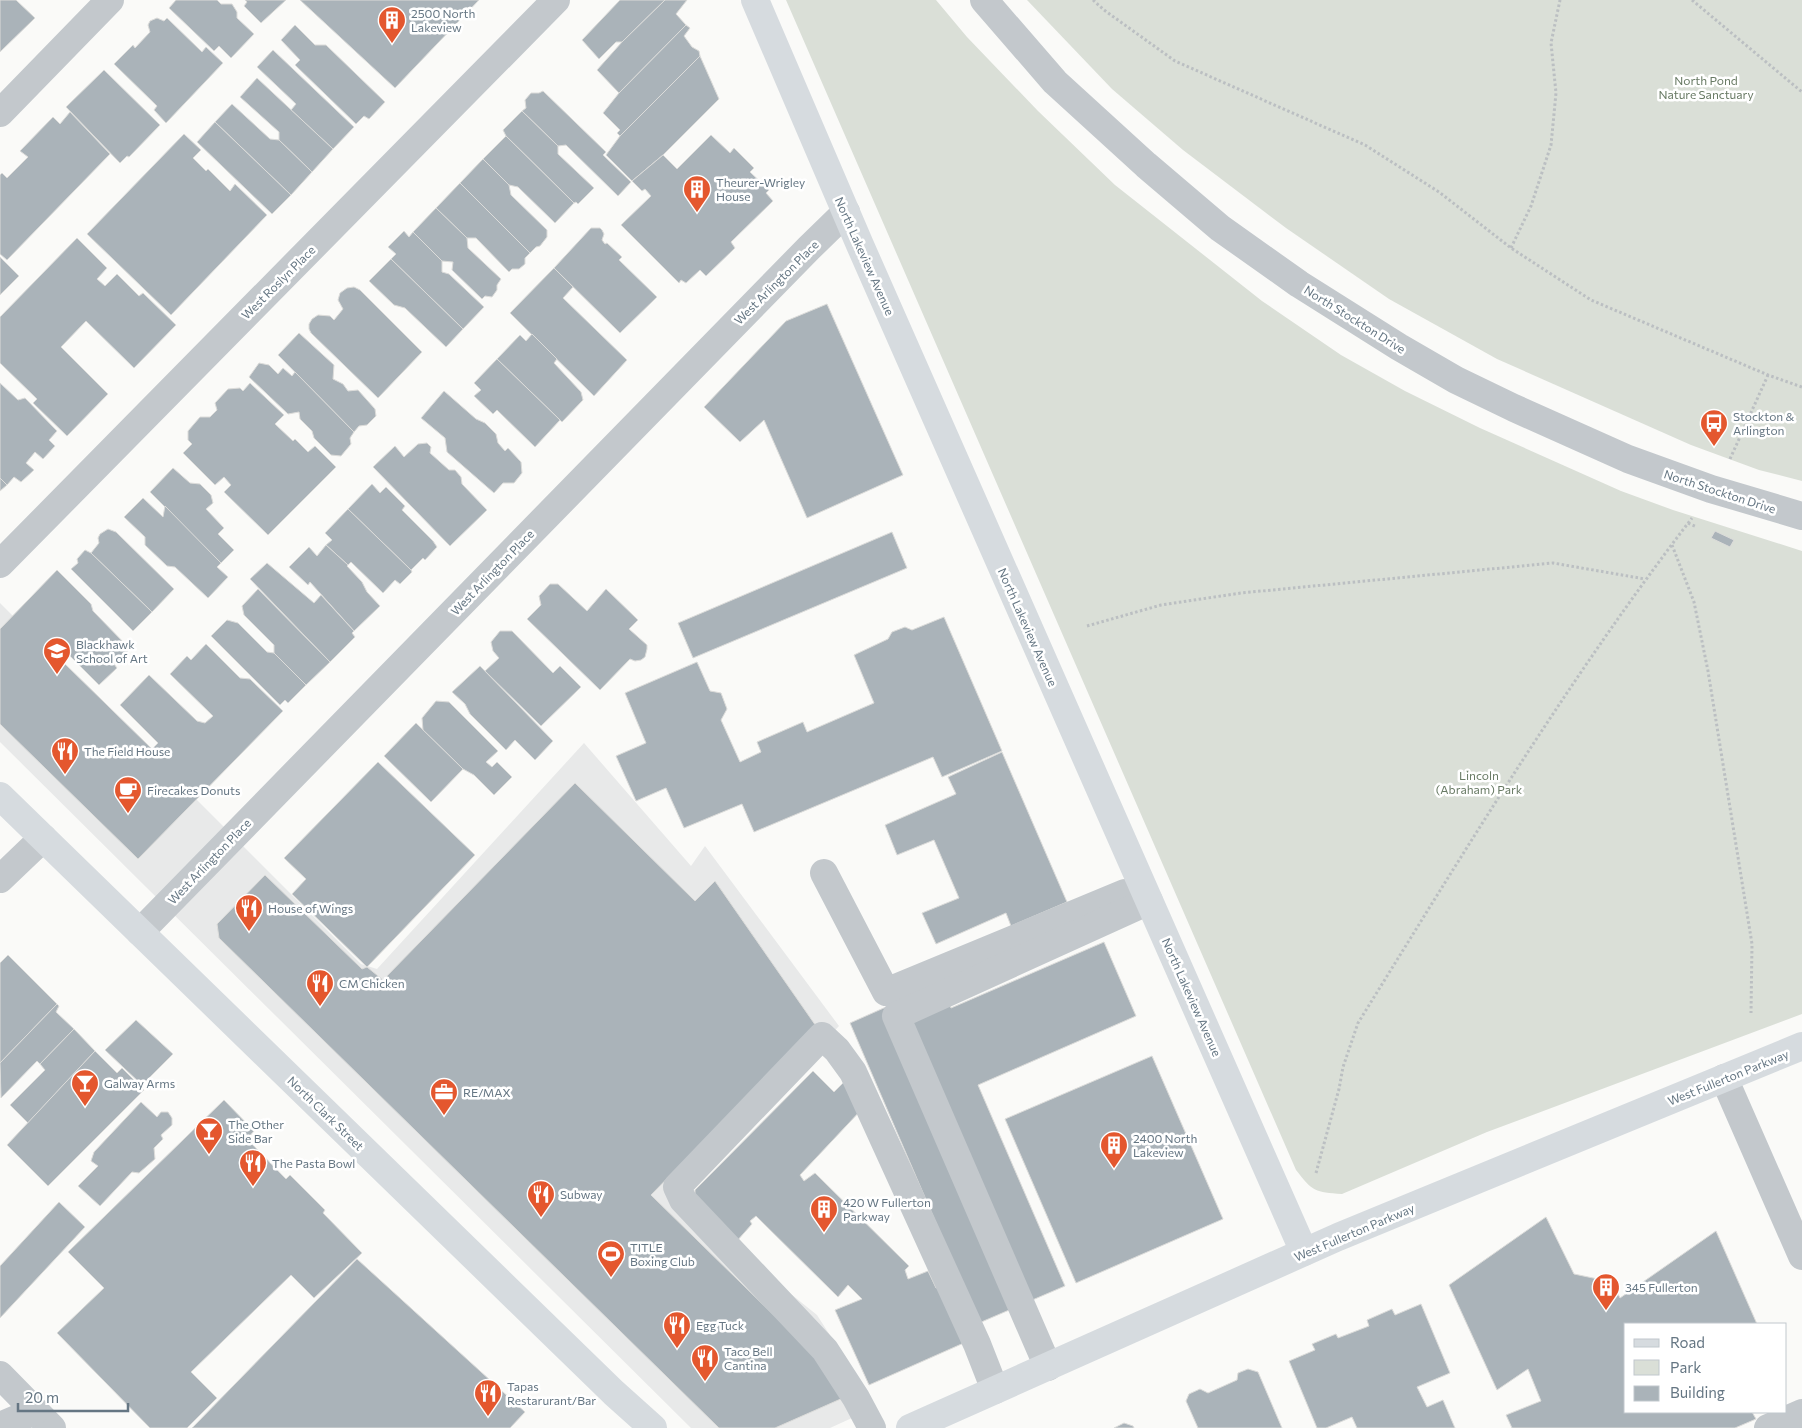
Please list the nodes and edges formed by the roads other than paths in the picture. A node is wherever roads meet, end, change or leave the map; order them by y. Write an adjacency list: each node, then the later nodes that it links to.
1 (110, 0): 5 (street)
2 (556, 0): 8 (street, West Roslyn Place)
3 (755, 0): 6 (main road, North Lakeview Avenue)
4 (984, 0): 7 (street, North Stockton Drive)
5 (0, 113)
6 (846, 212): 13 (main road, North Lakeview Avenue); 14 (street, West Arlington Place)
7 (1802, 516)
8 (0, 564)
9 (0, 796): 10 (main road, North Clark Street)
10 (43, 838): 12 (street); 14 (main road, North Clark Street)
11 (824, 872): 13 (street)
12 (0, 879)
13 (1146, 893): 17 (main road, North Lakeview Avenue); 19 (street)
14 (140, 932): 25 (main road, North Clark Street)
15 (1802, 1046): 16 (main road, West Fullerton Parkway)
16 (1724, 1078): 17 (main road, West Fullerton Parkway); 18 (street)
17 (1304, 1252): 19 (main road, West Fullerton Parkway)
18 (1802, 1256)
19 (1048, 1367): 21 (main road, West Fullerton Parkway)
20 (0, 1375): 23 (street)
21 (995, 1390): 26 (street); 27 (main road, West Fullerton Parkway)
22 (1802, 1413): 28 (street)
23 (44, 1420): 24 (street)
24 (0, 1426)
25 (653, 1428)
26 (872, 1428)
27 (910, 1428)
28 (1768, 1428)

